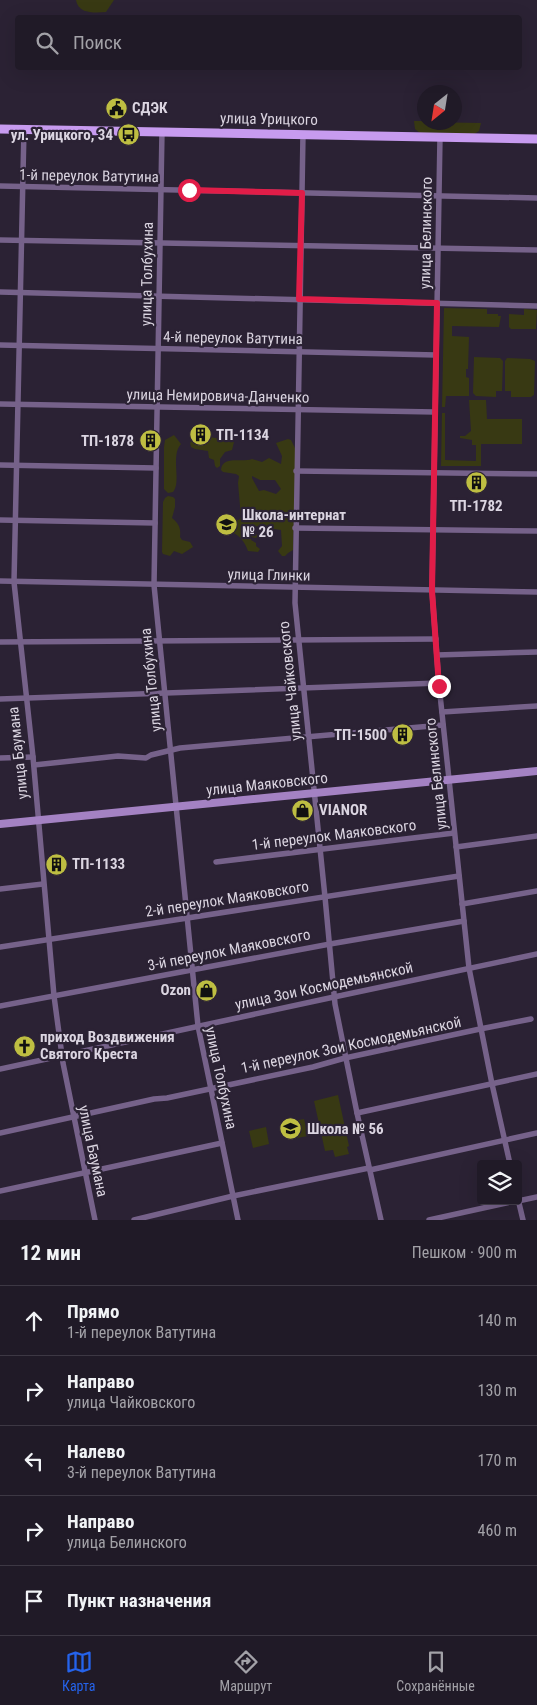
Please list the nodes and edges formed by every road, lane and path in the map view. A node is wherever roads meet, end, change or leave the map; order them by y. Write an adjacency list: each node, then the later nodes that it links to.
1 (0, 129): 2 (main road, улица Урицкого)
2 (24, 129): 3 (main road, улица Урицкого); 8 (street, улица Баумана)
3 (162, 131): 4 (main road, улица Урицкого); 9 (street, улица Толбухина)
4 (303, 134): 5 (main road, улица Урицкого); 10 (street, улица Чайковского)
5 (440, 136): 6 (main road, улица Урицкого); 11 (street, улица Белинского)
6 (537, 139)
7 (0, 186): 8 (street, 1-й переулок Ватутина)
8 (22, 187): 9 (street, 1-й переулок Ватутина); 14 (street, улица Баумана)
9 (161, 190): 10 (street, 1-й переулок Ватутина); 15 (street, улица Толбухина)
10 (302, 193): 11 (street, 1-й переулок Ватутина); 16 (street, улица Чайковского)
11 (439, 196): 12 (street, 1-й переулок Ватутина); 17 (street, улица Белинского)
12 (537, 198)
13 (0, 240): 14 (street)
14 (21, 240): 15 (street); 20 (street, улица Баумана)
15 (160, 244): 16 (street); 21 (street, улица Толбухина)
16 (301, 246): 17 (street); 22 (street, улица Чайковского)
17 (438, 248): 18 (street); 23 (street, улица Белинского)
18 (537, 250)
19 (0, 292): 20 (street)
20 (20, 293): 21 (street); 26 (street, улица Баумана)
21 (159, 296): 22 (street); 27 (street, улица Толбухина)
22 (299, 299): 23 (street); 28 (street, улица Чайковского)
23 (437, 303): 24 (street); 29 (street, улица Белинского)
24 (537, 306)
25 (0, 345): 26 (street, 4-й переулок Ватутина)
26 (19, 346): 27 (street, 4-й переулок Ватутина); 31 (street, улица Баумана)
27 (158, 349): 28 (street, 4-й переулок Ватутина); 32 (street, улица Толбухина)
28 (298, 352): 29 (street, 4-й переулок Ватутина); 33 (street, улица Чайковского)
29 (436, 355): 34 (street, улица Белинского)
30 (0, 404): 31 (street, улица Немировича-Данченко)
31 (18, 405): 32 (street, улица Немировича-Данченко); 36 (street, улица Баумана)
32 (157, 408): 33 (street, улица Немировича-Данченко); 37 (street, улица Толбухина)
33 (297, 410): 34 (street, улица Немировича-Данченко); 38 (street, улица Чайковского)
34 (435, 412): 39 (street, улица Белинского)
35 (0, 465): 36 (street)
36 (17, 466): 37 (street); 42 (street, улица Баумана)
37 (156, 468): 43 (street, улица Толбухина)
38 (296, 472): 39 (street); 44 (street, улица Чайковского)
39 (434, 473): 40 (street); 45 (street, улица Белинского)
40 (537, 474)
41 (0, 520): 42 (street)
42 (16, 521): 43 (street); 48 (street, улица Баумана)
43 (155, 523): 49 (street, улица Толбухина)
44 (295, 528): 45 (street); 50 (street, улица Чайковского)
45 (432, 529): 46 (street); 51 (street, улица Белинского)
46 (537, 531)
47 (0, 581): 48 (street, улица Глинки)
48 (14, 582): 49 (street, улица Глинки); 57 (street, улица Баумана)
49 (154, 585): 50 (street, улица Глинки); 55 (street, улица Толбухина)
50 (294, 588): 51 (street, улица Глинки); 54 (street, улица Чайковского)
51 (432, 591): 52 (street, улица Глинки); 53 (street, улица Белинского)
52 (537, 592)
53 (436, 638): 54 (street); 59 (street, улица Белинского)
54 (298, 640): 55 (street); 61 (street, улица Чайковского)
55 (159, 641): 57 (street); 62 (street, улица Толбухина)
56 (0, 642): 57 (street)
57 (20, 642): 63 (street, улица Баумана)
58 (537, 652): 59 (street)
59 (437, 655): 60 (street, улица Белинского)
60 (439, 683): 61 (street); 66 (street, улица Белинского)
61 (303, 689): 62 (street); 68 (street, улица Чайковского)
62 (164, 694): 63 (street); 69 (street, улица Толбухина)
63 (26, 698): 64 (street); 70 (street, улица Баумана)
64 (0, 700)
65 (537, 706): 66 (street)
66 (442, 712): 67 (street, улица Белинского)
67 (443, 726): 68 (street); 74 (street, улица Белинского)
68 (307, 736): 69 (street); 75 (street, улица Чайковского)
69 (170, 750): 72 (street); 76 (street, улица Толбухина)
70 (33, 757): 71 (street); 72 (street, улица Баумана)
71 (0, 758)
72 (34, 765): 77 (street, улица Баумана)
73 (537, 771): 74 (street, улица Маяковского)
74 (449, 780): 75 (street, улица Маяковского); 79 (street, улица Белинского)
75 (314, 793): 76 (street, улица Маяковского); 82 (street, улица Чайковского)
76 (176, 807): 77 (street, улица Маяковского); 90 (street, улица Толбухина)
77 (38, 821): 78 (street, улица Маяковского); 85 (street, улица Баумана)
78 (0, 824)
79 (454, 833): 81 (street, улица Белинского); 82 (street, 1-й переулок Маяковского)
80 (537, 836): 81 (street)
81 (456, 847): 84 (street, улица Белинского)
82 (320, 848): 83 (street, 1-й переулок Маяковского); 88 (street, улица Чайковского)
83 (216, 862)
84 (459, 876): 88 (street, 2-й переулок Маяковского); 89 (street, улица Белинского)
85 (44, 884): 86 (street); 92 (street, улица Баумана)
86 (0, 889)
87 (537, 891): 89 (street)
88 (325, 897): 90 (street, 2-й переулок Маяковского); 93 (street, улица Чайковского)
89 (462, 904): 91 (street, улица Белинского)
90 (186, 919): 92 (street, 2-й переулок Маяковского); 97 (street, улица Толбухина)
91 (464, 921): 93 (street, 3-й переулок Маяковского); 96 (street, улица Белинского)
92 (48, 940): 94 (street, 2-й переулок Маяковского); 98 (street, улица Баумана)
93 (330, 944): 97 (street, 3-й переулок Маяковского); 99 (street, улица Чайковского)
94 (0, 947)
95 (537, 954): 96 (street, улица Зои Космодемьянской)
96 (468, 968): 99 (street, улица Зои Космодемьянской); 103 (street, улица Белинского)
97 (192, 971): 98 (street, 3-й переулок Маяковского); 102 (street, улица Толбухина)
98 (54, 996): 100 (street, 3-й переулок Маяковского); 104 (street, улица Баумана)
99 (334, 996): 102 (street, улица Зои Космодемьянской); 105 (street, улица Чайковского)
100 (0, 1006)
101 (531, 1019): 103 (street, 1-й переулок Зои Космодемьянской)
102 (198, 1026): 104 (street, улица Зои Космодемьянской); 109 (street, улица Толбухина)
103 (480, 1029): 105 (street, 1-й переулок Зои Космодемьянской); 108 (street, улица Белинского)
104 (62, 1055): 106 (street, улица Зои Космодемьянской); 111 (street, улица Баумана)
105 (345, 1058): 109 (street, 1-й переулок Зои Космодемьянской); 110 (street, улица Чайковского)
106 (0, 1070)
107 (537, 1074): 108 (street)
108 (492, 1084): 110 (street); 114 (street, улица Белинского)
109 (211, 1088): 111 (street, 1-й переулок Зои Космодемьянской); 115 (street, улица Толбухина)
110 (357, 1112): 117 (street, улица Чайковского)
111 (74, 1117): 112 (street, 1-й переулок Зои Космодемьянской); 118 (street, улица Баумана)
112 (0, 1133)
113 (537, 1133): 114 (street)
114 (505, 1140): 116 (street, улица Белинского); 117 (street)
115 (222, 1143): 118 (street); 120 (street, улица Толбухина)
116 (509, 1160)
117 (370, 1169): 120 (street); 128 (street, улица Чайковского)
118 (84, 1172): 119 (street); 125 (street, улица Баумана)
119 (0, 1191)
120 (233, 1196): 126 (street); 127 (street, улица Толбухина)
121 (537, 1198): 122 (street)
122 (522, 1200)
123 (496, 1205): 129 (street)
124 (519, 1205): 130 (street)
125 (95, 1220)
126 (134, 1220)
127 (238, 1220)
128 (381, 1220)
129 (429, 1220)
130 (523, 1220)

